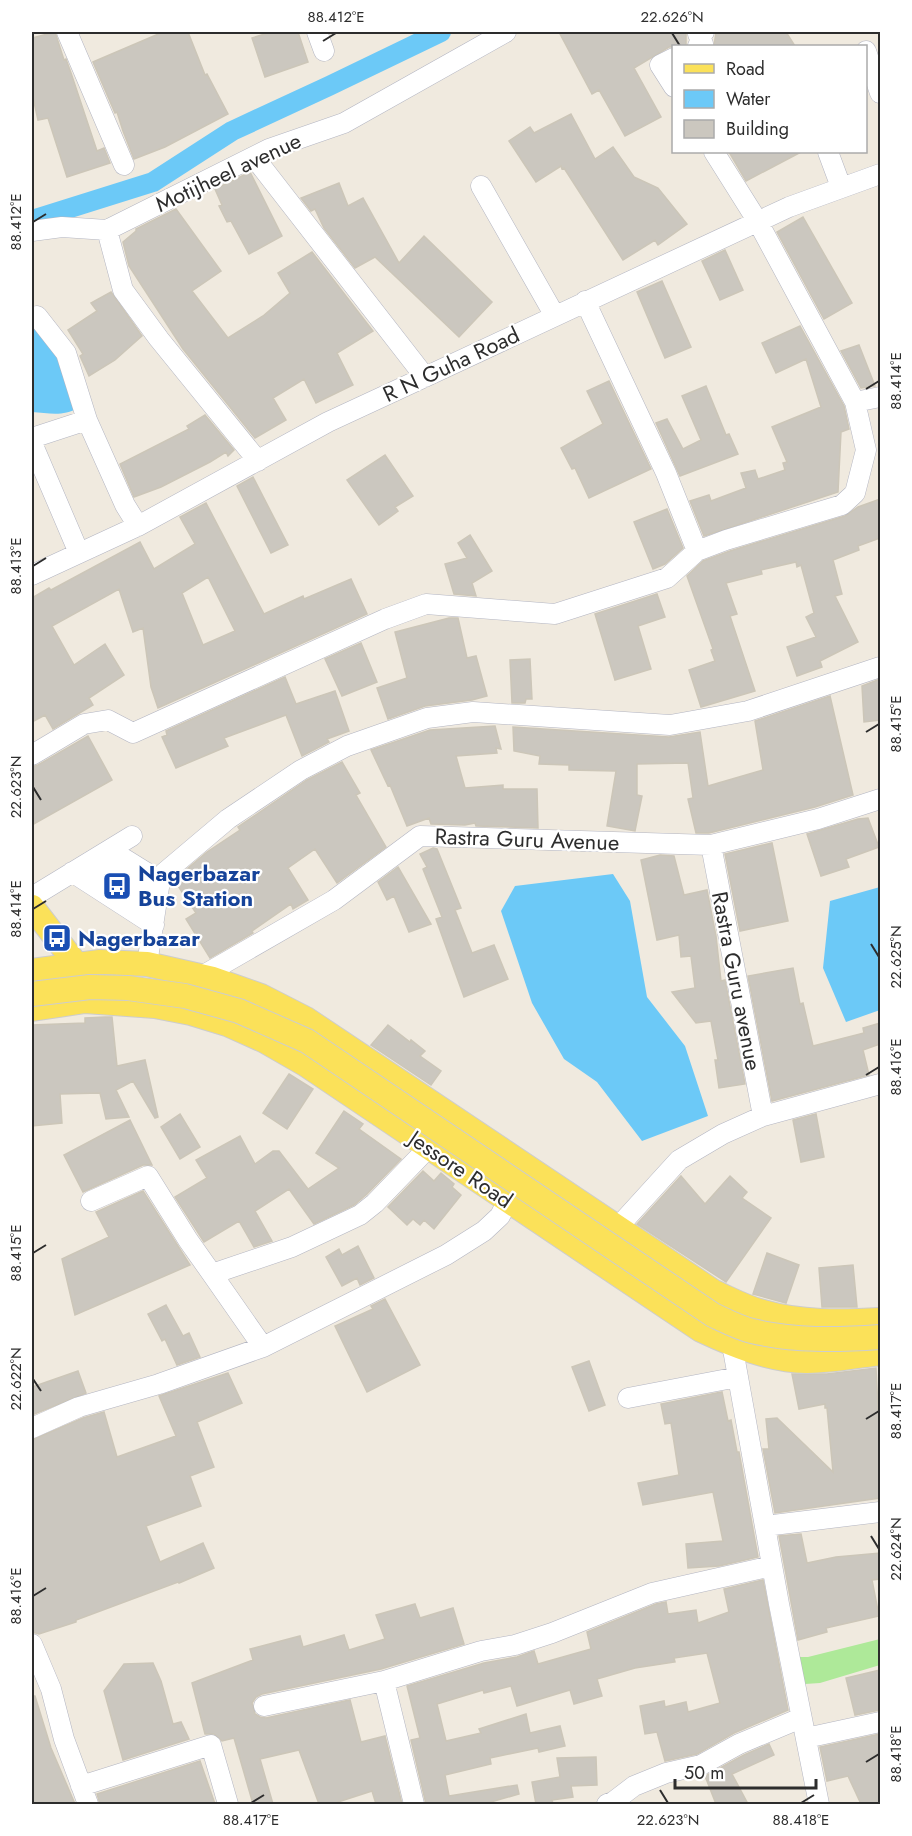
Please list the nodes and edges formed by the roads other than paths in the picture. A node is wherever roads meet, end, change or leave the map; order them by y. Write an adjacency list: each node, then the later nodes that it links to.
1 (67, 32): 14 (street)
2 (317, 32): 6 (street)
3 (506, 32): 13 (street, Motijheel avenue)
4 (704, 32): 5 (street)
5 (700, 45)
6 (324, 51)
7 (867, 54): 10 (street)
8 (672, 59): 9 (street)
9 (672, 84)
10 (880, 93)
11 (715, 153): 18 (street)
12 (828, 153): 17 (street)
13 (254, 157): 19 (street, Motijheel avenue); 24 (street)
14 (124, 165)
15 (880, 174): 17 (street, R N Guha Road)
16 (481, 186): 22 (street)
17 (841, 187): 18 (street, R N Guha Road)
18 (758, 222): 21 (street, R N Guha Road); 26 (street)
19 (107, 230): 20 (street); 29 (street)
20 (32, 231)
21 (585, 301): 22 (street, R N Guha Road); 31 (street)
22 (555, 316): 24 (street, R N Guha Road)
23 (32, 319): 27 (street)
24 (425, 377): 29 (street, R N Guha Road)
25 (880, 397): 26 (street)
26 (855, 402): 31 (street)
27 (87, 420): 28 (street); 30 (street)
28 (32, 441): 32 (street)
29 (258, 461): 30 (street, R N Guha Road)
30 (138, 526): 32 (street, R N Guha Road)
31 (698, 551): 35 (street)
32 (79, 553): 33 (street, R N Guha Road)
33 (32, 575)
34 (880, 667): 42 (street)
35 (32, 755)
36 (880, 800): 38 (street, Rastra Guru Avenue)
37 (132, 836): 39 (street)
38 (711, 845): 50 (street, Rastra Guru Avenue); 56 (street, Rastra Guru avenue)
39 (110, 850): 40 (street); 42 (street)
40 (91, 861): 41 (street); 44 (street)
41 (72, 872): 43 (street); 46 (street)
42 (160, 881): 44 (street)
43 (32, 897)
44 (157, 903): 46 (street)
45 (32, 907): 47 (main road)
46 (153, 925): 48 (street)
47 (76, 964): 48 (main road, Jessore Road); 49 (main road, Jessore Road); 52 (main road)
48 (147, 964): 50 (main road, Jessore Road)
49 (32, 972)
50 (202, 976): 54 (street); 60 (main road, Jessore Road)
51 (32, 994): 64 (main road, bridge)
52 (85, 1001): 53 (main road, Jessore Road); 54 (main road, Jessore Road)
53 (32, 1009)
54 (191, 1012): 57 (main road, Jessore Road)
55 (880, 1084): 56 (street)
56 (763, 1116): 60 (street)
57 (429, 1147): 58 (main road, Jessore Road); 61 (street)
58 (508, 1200): 65 (main road, Jessore Road); 66 (street)
59 (91, 1201): 61 (street)
60 (618, 1227): 62 (main road, Jessore Road)
61 (212, 1274): 66 (street)
62 (739, 1303): 63 (main road, Jessore Road); 65 (street)
63 (880, 1320)
64 (880, 1337)
65 (732, 1344): 67 (main road, Jessore Road); 68 (street)
66 (263, 1347): 70 (street)
67 (880, 1353)
68 (738, 1377): 69 (street); 72 (street)
69 (628, 1398)
70 (32, 1428)
71 (880, 1512): 72 (street)
72 (765, 1526): 73 (street)
73 (772, 1566): 75 (street); 77 (street)
74 (32, 1644): 80 (street)
75 (384, 1681): 76 (street); 83 (street)
76 (264, 1706)
77 (801, 1718): 79 (street); 84 (street)
78 (880, 1722): 79 (street)
79 (806, 1738): 85 (street)
80 (81, 1786): 81 (street); 82 (street)
81 (88, 1804)
82 (228, 1804)
83 (414, 1804)
84 (607, 1804)
85 (819, 1804)

